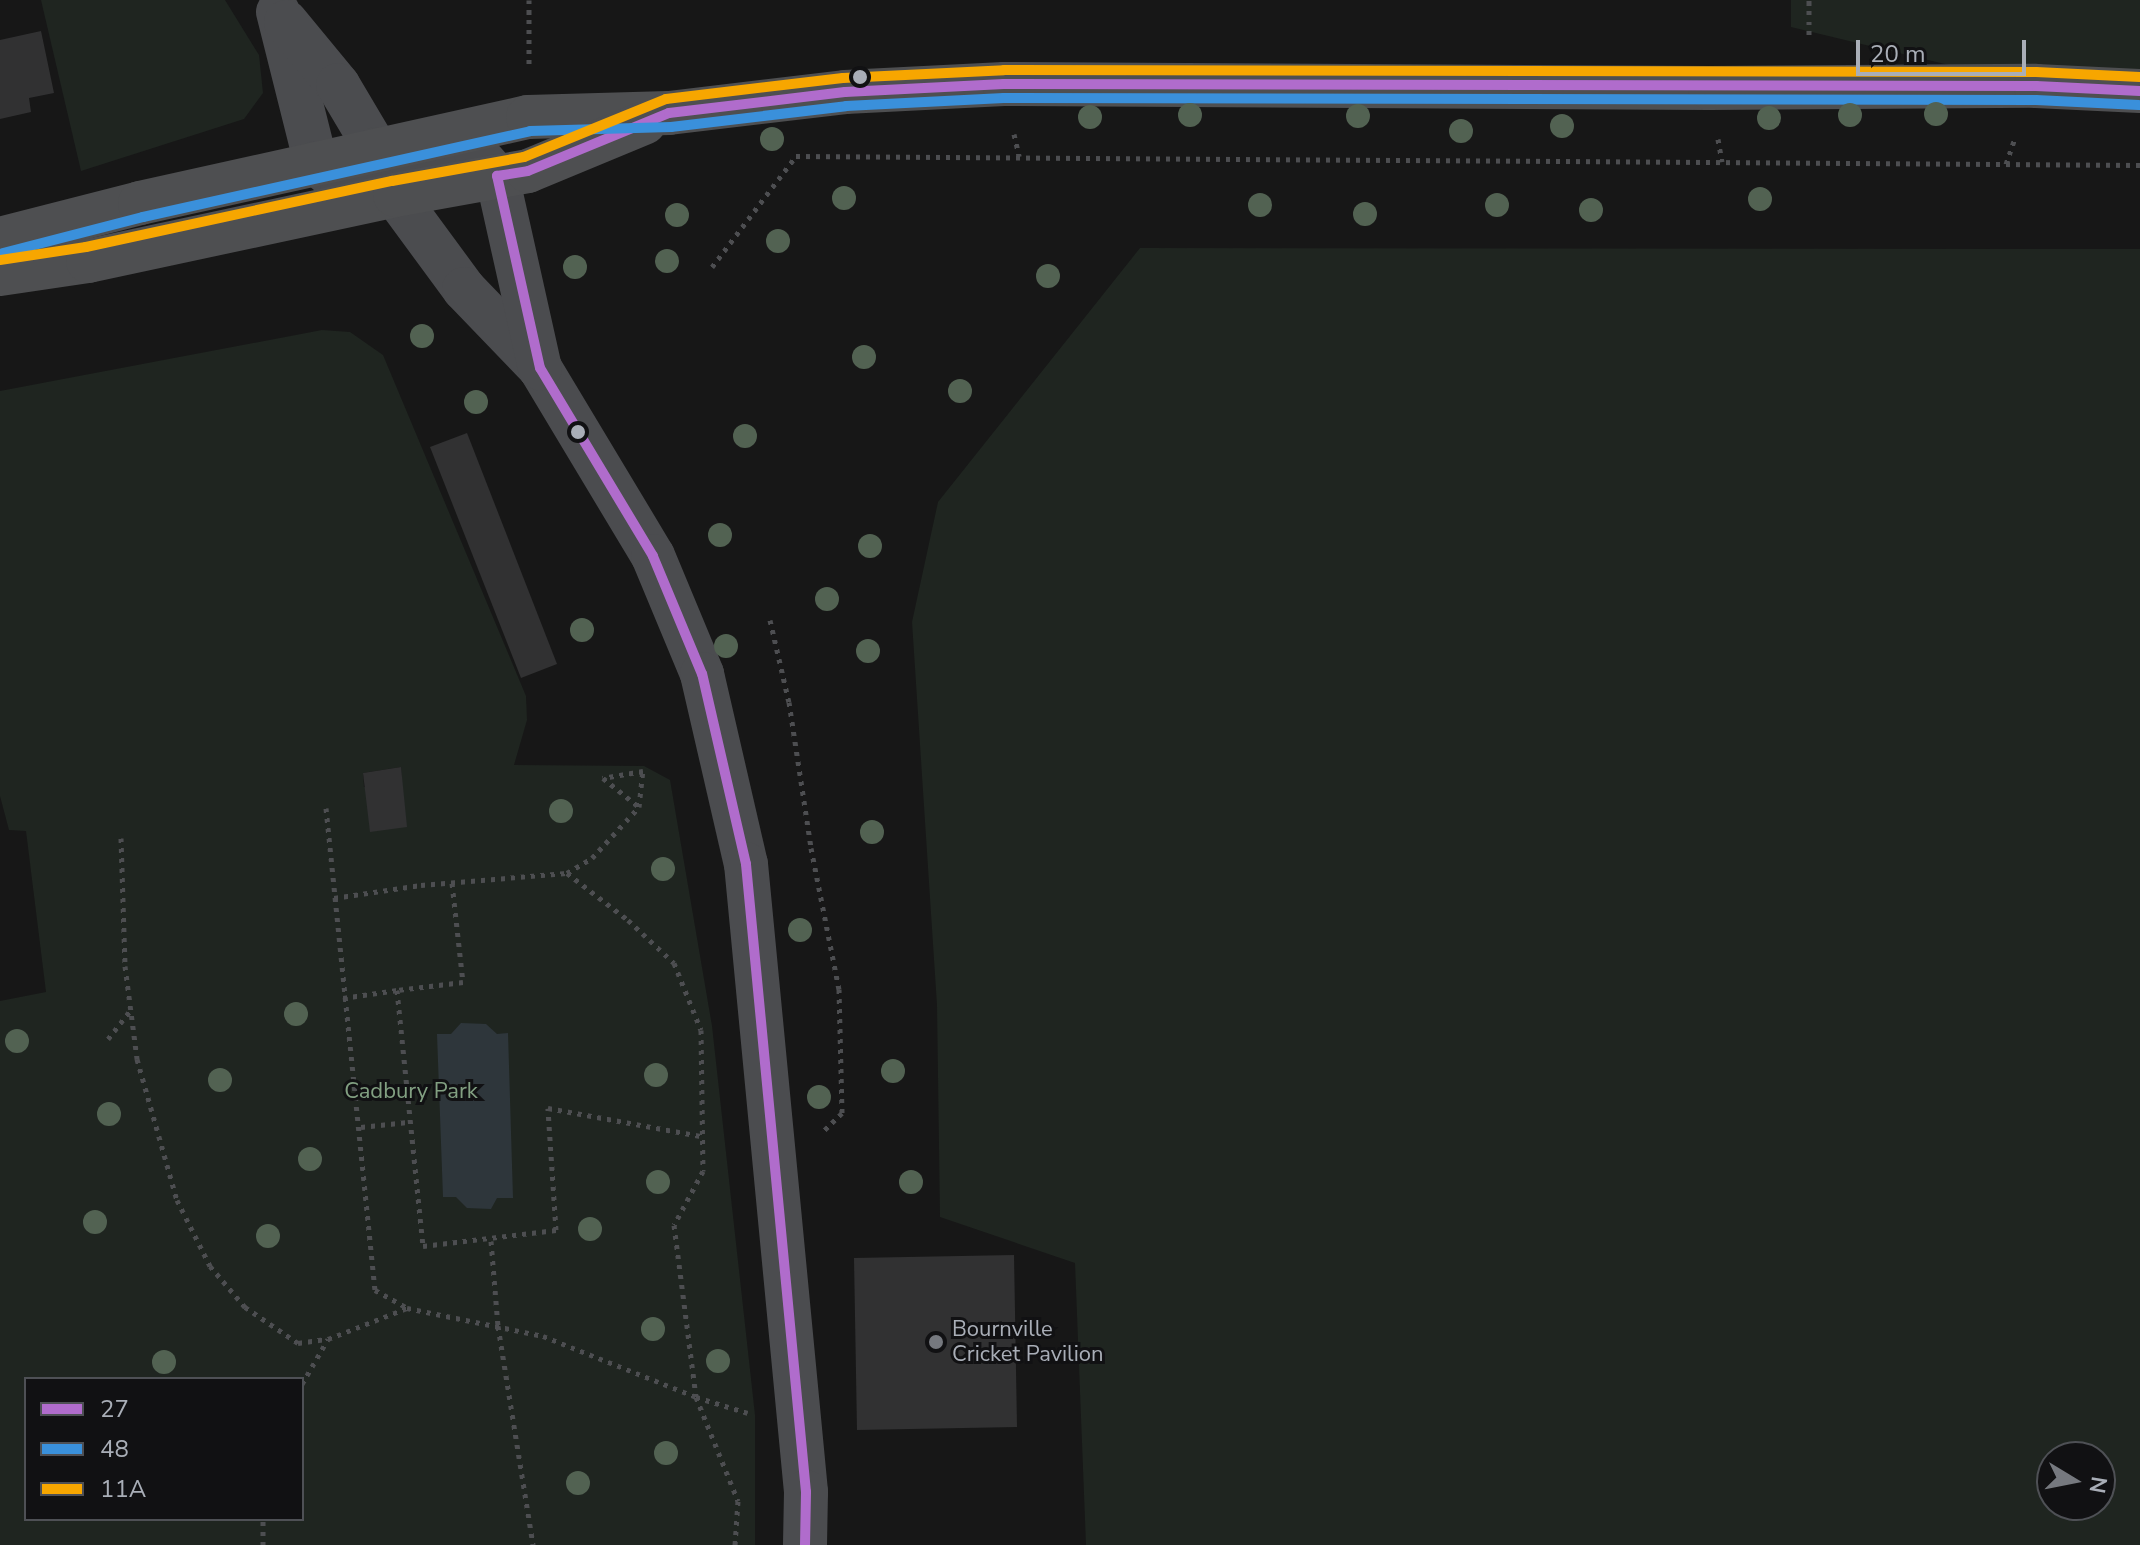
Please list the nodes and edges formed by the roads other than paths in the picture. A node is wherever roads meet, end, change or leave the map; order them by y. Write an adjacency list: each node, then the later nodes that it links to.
1 (275, 6): 4 (street); 5 (street)
2 (2140, 91): 3 (highway)
3 (669, 113): 4 (highway); 6 (highway)
4 (376, 149): 5 (highway); 6 (street)
5 (316, 163): 7 (street); 8 (highway)
6 (497, 176): 7 (highway); 10 (street)
7 (395, 195): 9 (highway); 10 (street)
8 (0, 239)
9 (0, 274)
10 (540, 368): 11 (street)
11 (805, 1545)

